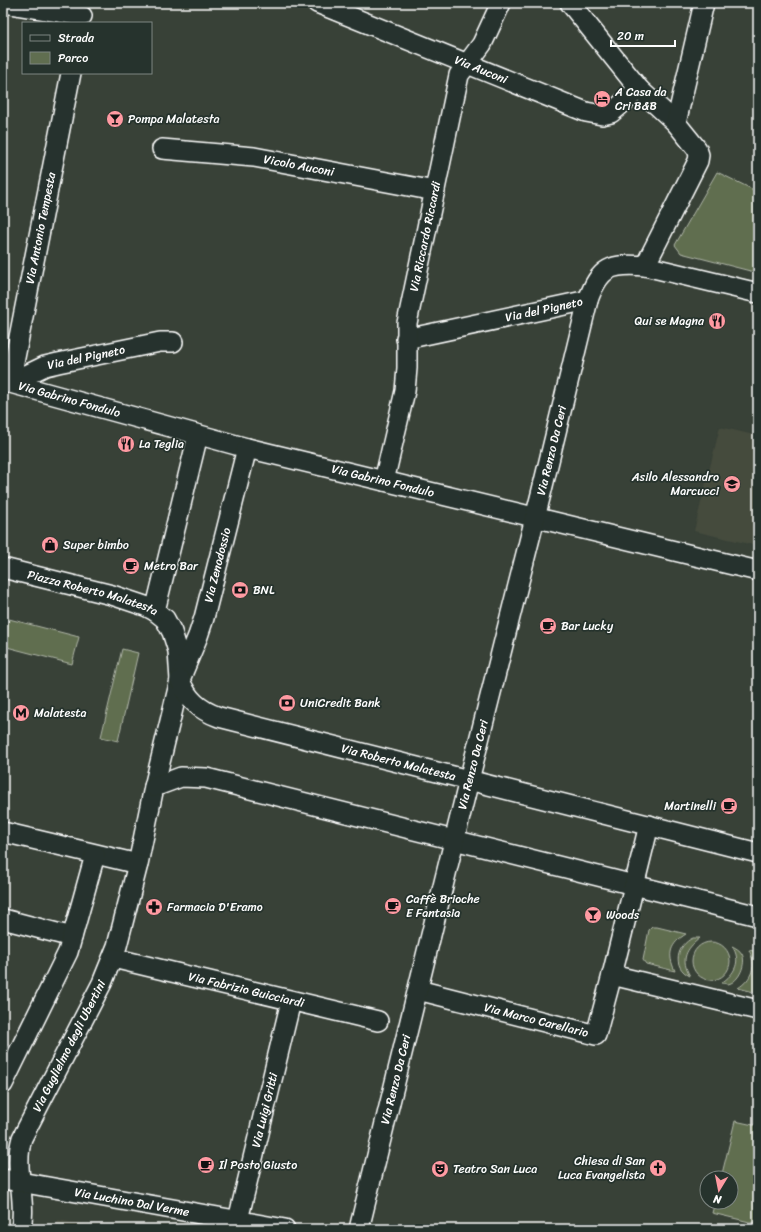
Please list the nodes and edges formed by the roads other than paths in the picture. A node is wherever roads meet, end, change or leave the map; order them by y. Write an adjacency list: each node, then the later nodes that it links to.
1 (317, 3): 7 (street, Via Auconi)
2 (501, 3): 7 (street, Via Riccardo Riccardi)
3 (570, 3): 9 (street)
4 (704, 3): 10 (street)
5 (3, 4): 6 (street)
6 (83, 14)
7 (466, 64): 9 (street, Via Auconi); 12 (street, Via Riccardo Riccardi)
8 (71, 74): 18 (street, Via Antonio Tempesta)
9 (640, 89): 10 (street)
10 (676, 123): 13 (street)
11 (162, 149): 12 (street, Vicolo Auconi)
12 (435, 191): 16 (street, Via Riccardo Riccardi)
13 (645, 266): 14 (street, Via del Pigneto); 15 (street, Via del Pigneto)
14 (758, 293)
15 (588, 300): 16 (street, Via del Pigneto); 22 (street, Via Renzo Da Ceri)
16 (406, 339): 21 (street, Via Riccardo Riccardi)
17 (173, 342): 18 (street, Via del Pigneto)
18 (5, 382): 19 (street, Via Gabrino Fondulo)
19 (198, 435): 20 (street, Via Gabrino Fondulo); 25 (street)
20 (248, 448): 21 (street, Via Gabrino Fondulo); 26 (street, Via Zenodossio)
21 (384, 481): 22 (street, Via Gabrino Fondulo)
22 (535, 517): 24 (street, Via Gabrino Fondulo); 28 (street, Via Renzo Da Ceri)
23 (3, 568): 25 (street, Piazza Roberto Malatesta)
24 (758, 571)
25 (155, 611): 26 (street, Piazza Roberto Malatesta)
26 (180, 680): 27 (street, Piazza Roberto Malatesta); 29 (street, Piazza Roberto Malatesta)
27 (219, 717): 28 (street, Via Roberto Malatesta)
28 (469, 780): 30 (street, Via Roberto Malatesta); 32 (street, Via Renzo Da Ceri)
29 (154, 787): 32 (street); 35 (street, Piazza Roberto Malatesta)
30 (648, 825): 33 (street, Via Roberto Malatesta); 36 (street)
31 (3, 832): 34 (street)
32 (455, 840): 36 (street); 42 (street, Via Renzo Da Ceri)
33 (758, 853)
34 (95, 855): 35 (street); 39 (street)
35 (138, 864): 40 (street, Via Guglielmo degli Ubertini)
36 (633, 885): 37 (street); 41 (street)
37 (758, 916)
38 (3, 919): 39 (street)
39 (72, 937): 46 (street)
40 (113, 958): 43 (street, Via Fabrizio Guicciardi); 47 (street, Via Guglielmo degli Ubertini)
41 (612, 975): 42 (street, Via Marco Carellario); 44 (street)
42 (418, 990): 51 (street, Via Renzo Da Ceri)
43 (291, 1001): 45 (street, Via Fabrizio Guicciardi); 48 (street, Via Luigi Gritti)
44 (758, 1010)
45 (378, 1022)
46 (3, 1084)
47 (12, 1180): 48 (street, Via Luchino Dal Verme); 49 (street, Via Guglielmo degli Ubertini)
48 (238, 1220): 50 (street, Via Luchino Dal Verme)
49 (20, 1229)
50 (285, 1229)
51 (359, 1229)

